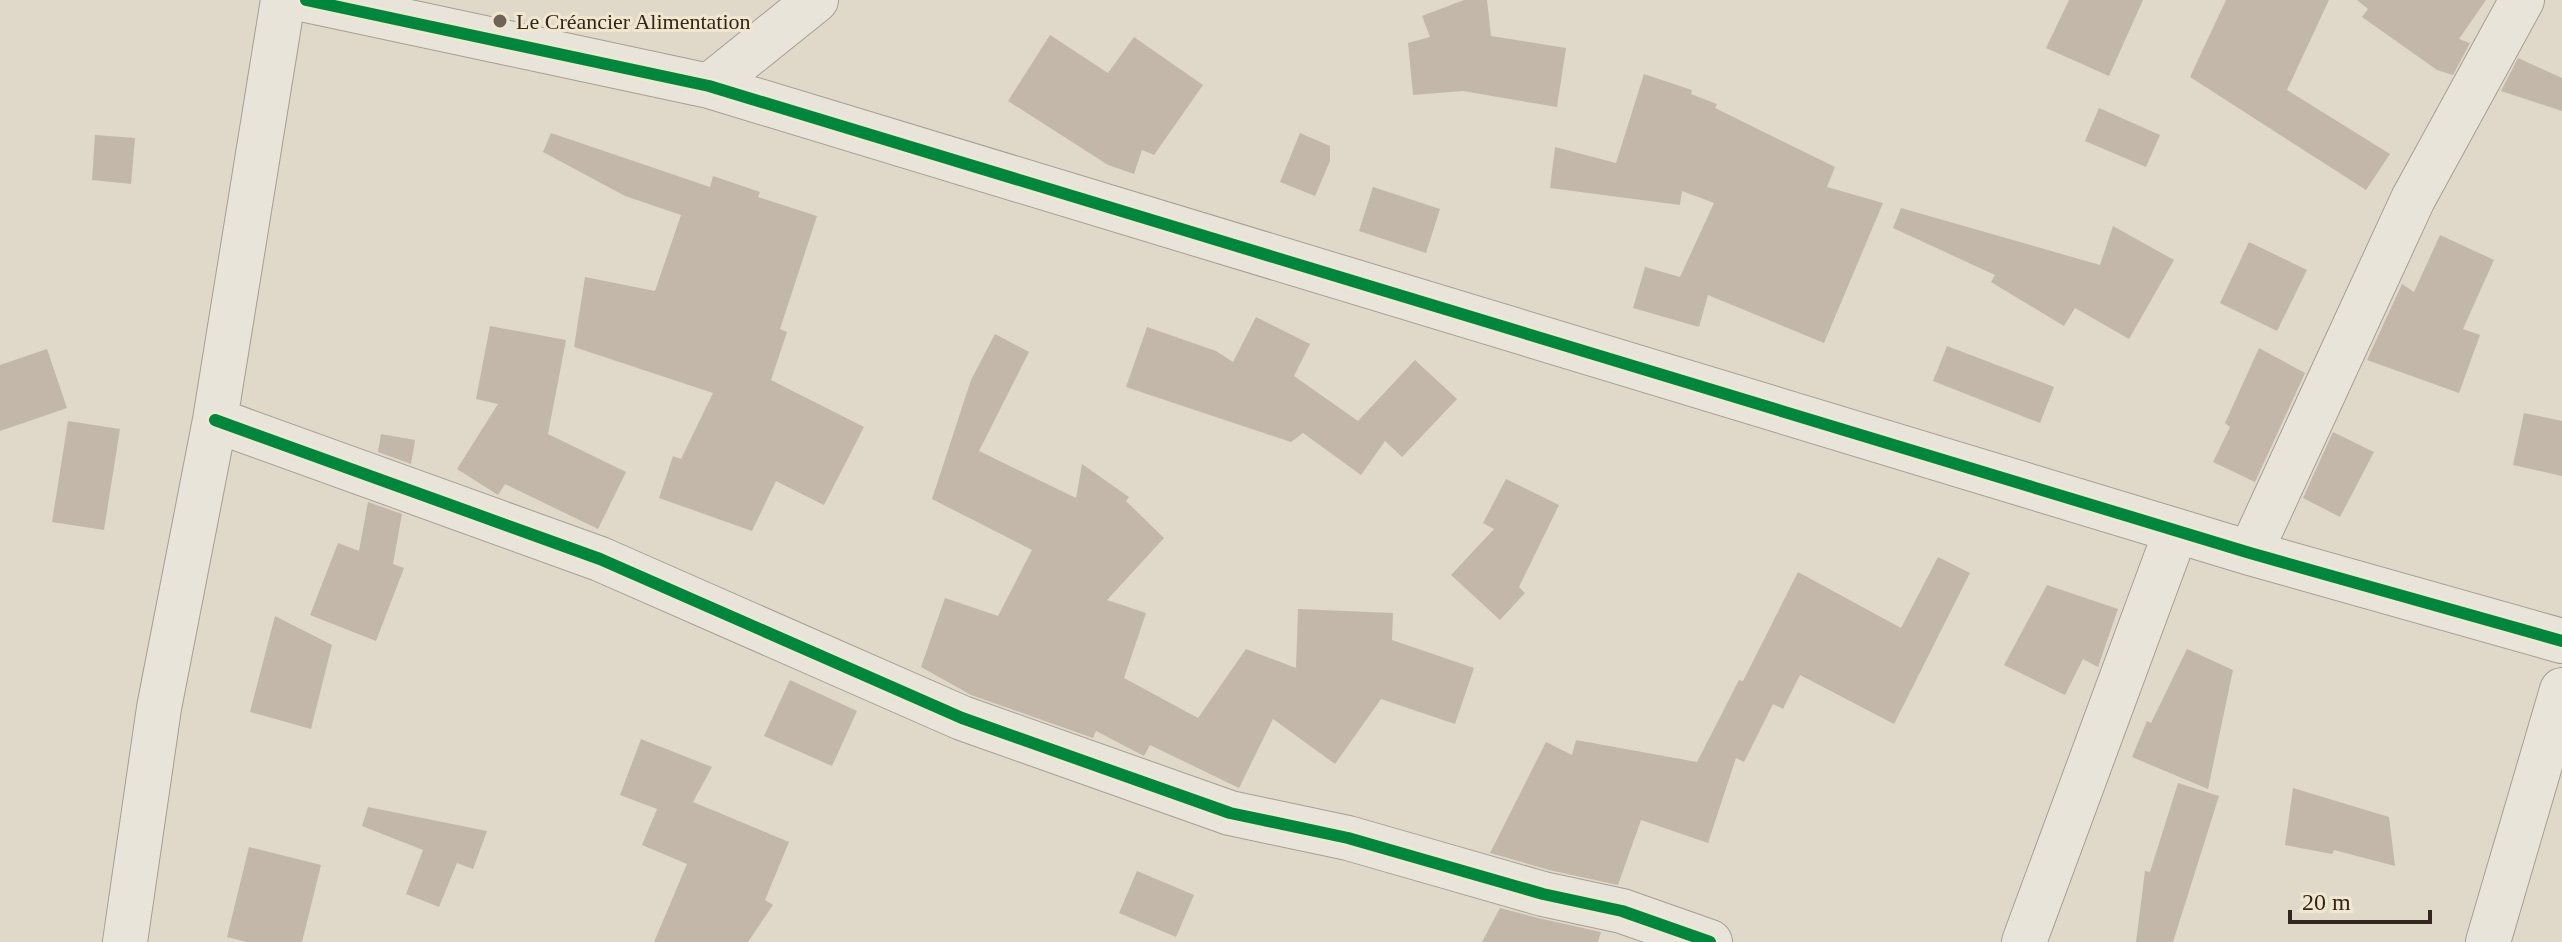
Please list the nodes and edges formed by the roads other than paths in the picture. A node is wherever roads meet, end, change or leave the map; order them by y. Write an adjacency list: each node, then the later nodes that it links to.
1 (283, 0): 6 (street)
2 (306, 0): 5 (street)
3 (816, 0): 5 (street)
4 (2522, 0): 8 (street)
5 (709, 86): 7 (street)
6 (215, 420): 11 (street); 12 (street)
7 (2176, 531): 8 (street); 13 (street)
8 (2250, 553): 9 (street)
9 (2562, 641)
10 (2562, 690): 14 (street)
11 (126, 942)
12 (1710, 942)
13 (2024, 942)
14 (2488, 942)

